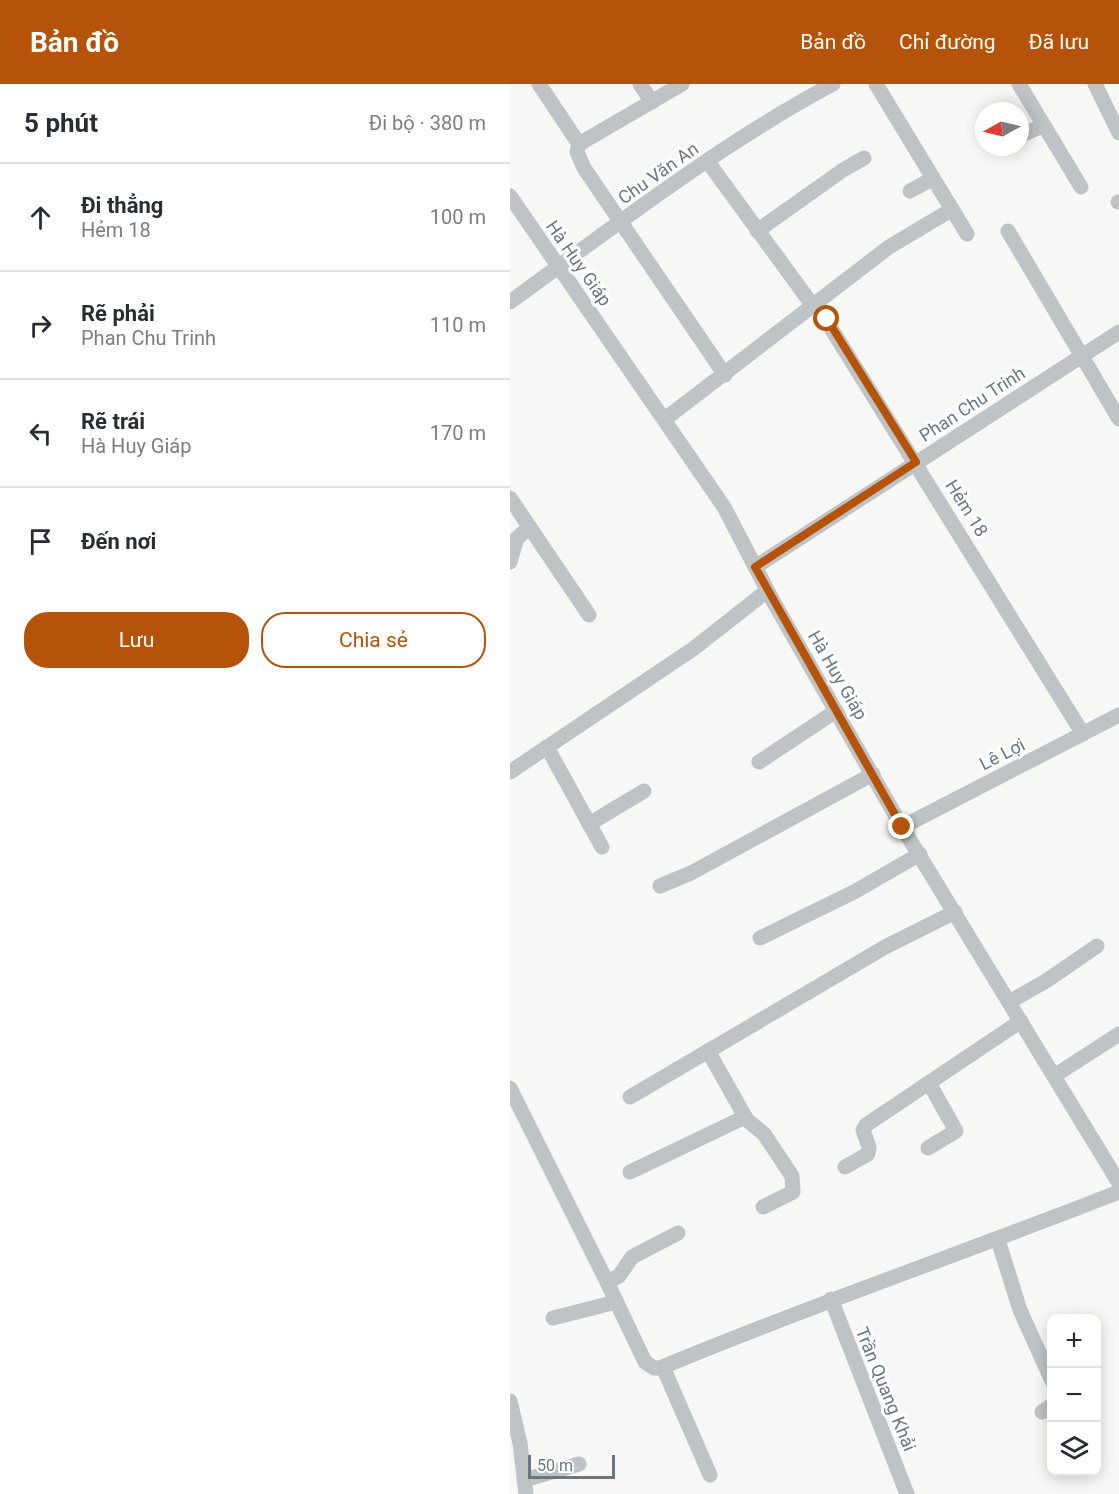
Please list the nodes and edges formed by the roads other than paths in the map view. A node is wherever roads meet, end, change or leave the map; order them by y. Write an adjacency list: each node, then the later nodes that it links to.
1 (539, 84): 12 (street)
2 (640, 84): 8 (street)
3 (682, 84): 8 (street)
4 (876, 84): 15 (street)
5 (1019, 84): 9 (street)
6 (1095, 84): 11 (street)
7 (827, 85): 14 (street, Chu Văn An)
8 (652, 102): 12 (street)
9 (1042, 126): 10 (street); 16 (street)
10 (1029, 132)
11 (1119, 133)
12 (579, 144): 20 (street)
13 (864, 158): 21 (street)
14 (708, 162): 20 (street, Chu Văn An); 21 (street, Hẻm 18)
15 (932, 180): 17 (street); 19 (street)
16 (1081, 187)
17 (910, 191)
18 (510, 196): 24 (street, Hà Huy Giáp)
19 (951, 210): 23 (street); 26 (street)
20 (621, 223): 24 (street, Chu Văn An); 29 (street)
21 (758, 231): 26 (street, Hẻm 18)
22 (1008, 231): 28 (street)
23 (967, 234)
24 (558, 267): 25 (street, Chu Văn An); 30 (street, Hà Huy Giáp)
25 (510, 302)
26 (814, 305): 29 (street); 32 (street, Hẻm 18)
27 (1119, 332): 28 (street, Phan Chu Trinh)
28 (1082, 356): 31 (street); 32 (street, Phan Chu Trinh)
29 (725, 375): 30 (street)
30 (665, 419): 36 (street, Hà Huy Giáp)
31 (1119, 419)
32 (916, 462): 36 (street, Phan Chu Trinh); 41 (street, Hẻm 18)
33 (510, 498): 34 (street)
34 (530, 527): 35 (street); 38 (street)
35 (510, 562)
36 (755, 567): 37 (street, Hà Huy Giáp)
37 (767, 591): 39 (street, Hà Huy Giáp); 42 (street)
38 (589, 615)
39 (836, 711): 43 (street); 45 (street, Hà Huy Giáp)
40 (1119, 715): 41 (street, Lê Lợi)
41 (1083, 735): 48 (street, Lê Lợi)
42 (547, 747): 44 (street); 47 (street)
43 (759, 762)
44 (510, 772)
45 (873, 774): 48 (street, Hà Huy Giáp); 51 (street)
46 (644, 791): 47 (street)
47 (589, 824): 49 (street)
48 (902, 827): 50 (street, Hà Huy Giáp)
49 (602, 847)
50 (920, 854): 52 (street, Hà Huy Giáp); 53 (street)
51 (660, 886)
52 (955, 912): 55 (street, Hà Huy Giáp); 58 (street)
53 (760, 938)
54 (1097, 946): 55 (street)
55 (1009, 1002): 56 (street, Hà Huy Giáp)
56 (1021, 1021): 59 (street, Hà Huy Giáp); 60 (street)
57 (1119, 1034): 59 (street)
58 (708, 1051): 62 (street); 63 (street)
59 (1054, 1076): 67 (street, Hà Huy Giáp)
60 (929, 1083): 64 (street); 65 (street)
61 (510, 1088): 72 (street)
62 (630, 1097)
63 (745, 1117): 66 (street); 69 (street)
64 (928, 1148)
65 (845, 1167)
66 (630, 1172)
67 (1119, 1183)
68 (1119, 1192): 71 (street)
69 (763, 1207)
70 (678, 1233): 72 (street)
71 (998, 1240): 73 (street); 77 (street)
72 (607, 1282): 74 (street)
73 (831, 1299): 76 (street); 82 (street, Trần Quang Khải)
74 (616, 1302): 75 (street); 76 (street)
75 (553, 1318)
76 (663, 1367): 80 (street)
77 (1047, 1370)
78 (511, 1409): 81 (street)
79 (579, 1464): 81 (street)
80 (710, 1475)
81 (525, 1487)
82 (907, 1494)

